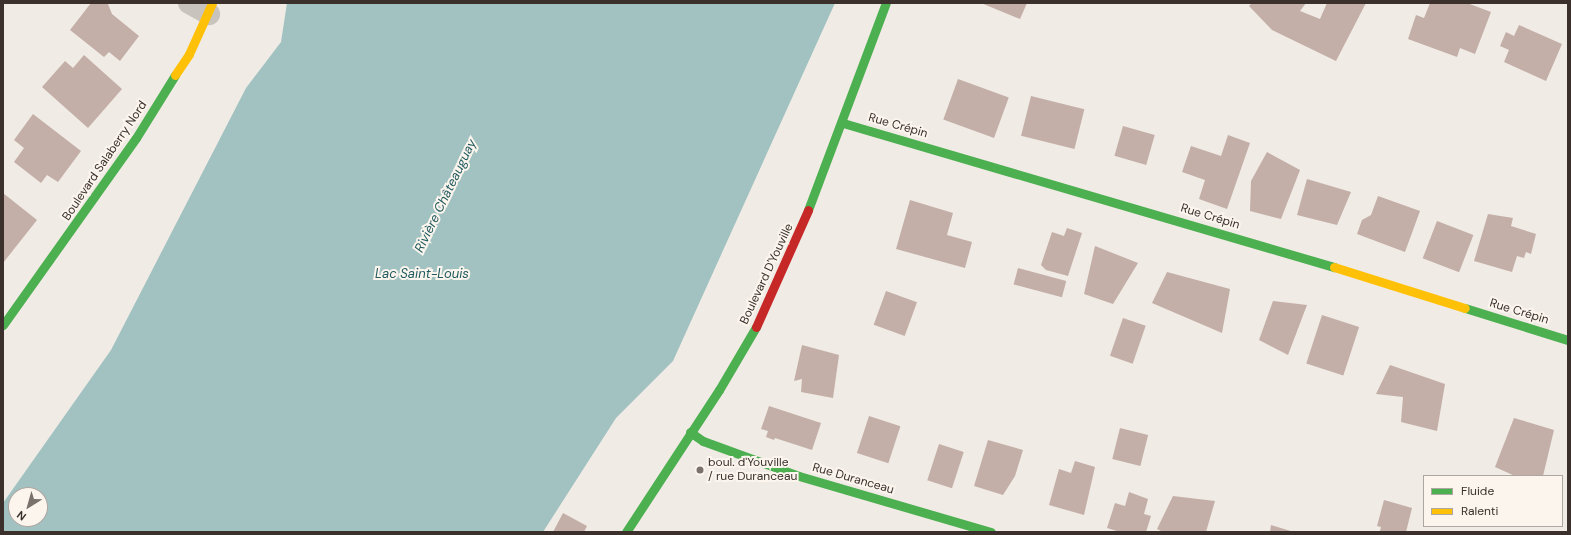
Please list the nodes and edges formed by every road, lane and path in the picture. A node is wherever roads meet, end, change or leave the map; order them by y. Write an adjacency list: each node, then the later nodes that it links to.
1 (189, 3): 3 (street)
2 (886, 3): 4 (street, Boulevard D'Youville)
3 (210, 8): 5 (street, Boulevard Salaberry Nord)
4 (843, 123): 6 (street, Rue Crépin); 7 (street, Boulevard D'Youville)
5 (3, 325)
6 (1568, 340)
7 (690, 432): 8 (street, Boulevard D'Youville); 9 (street, Rue Duranceau)
8 (626, 532)
9 (991, 532)

